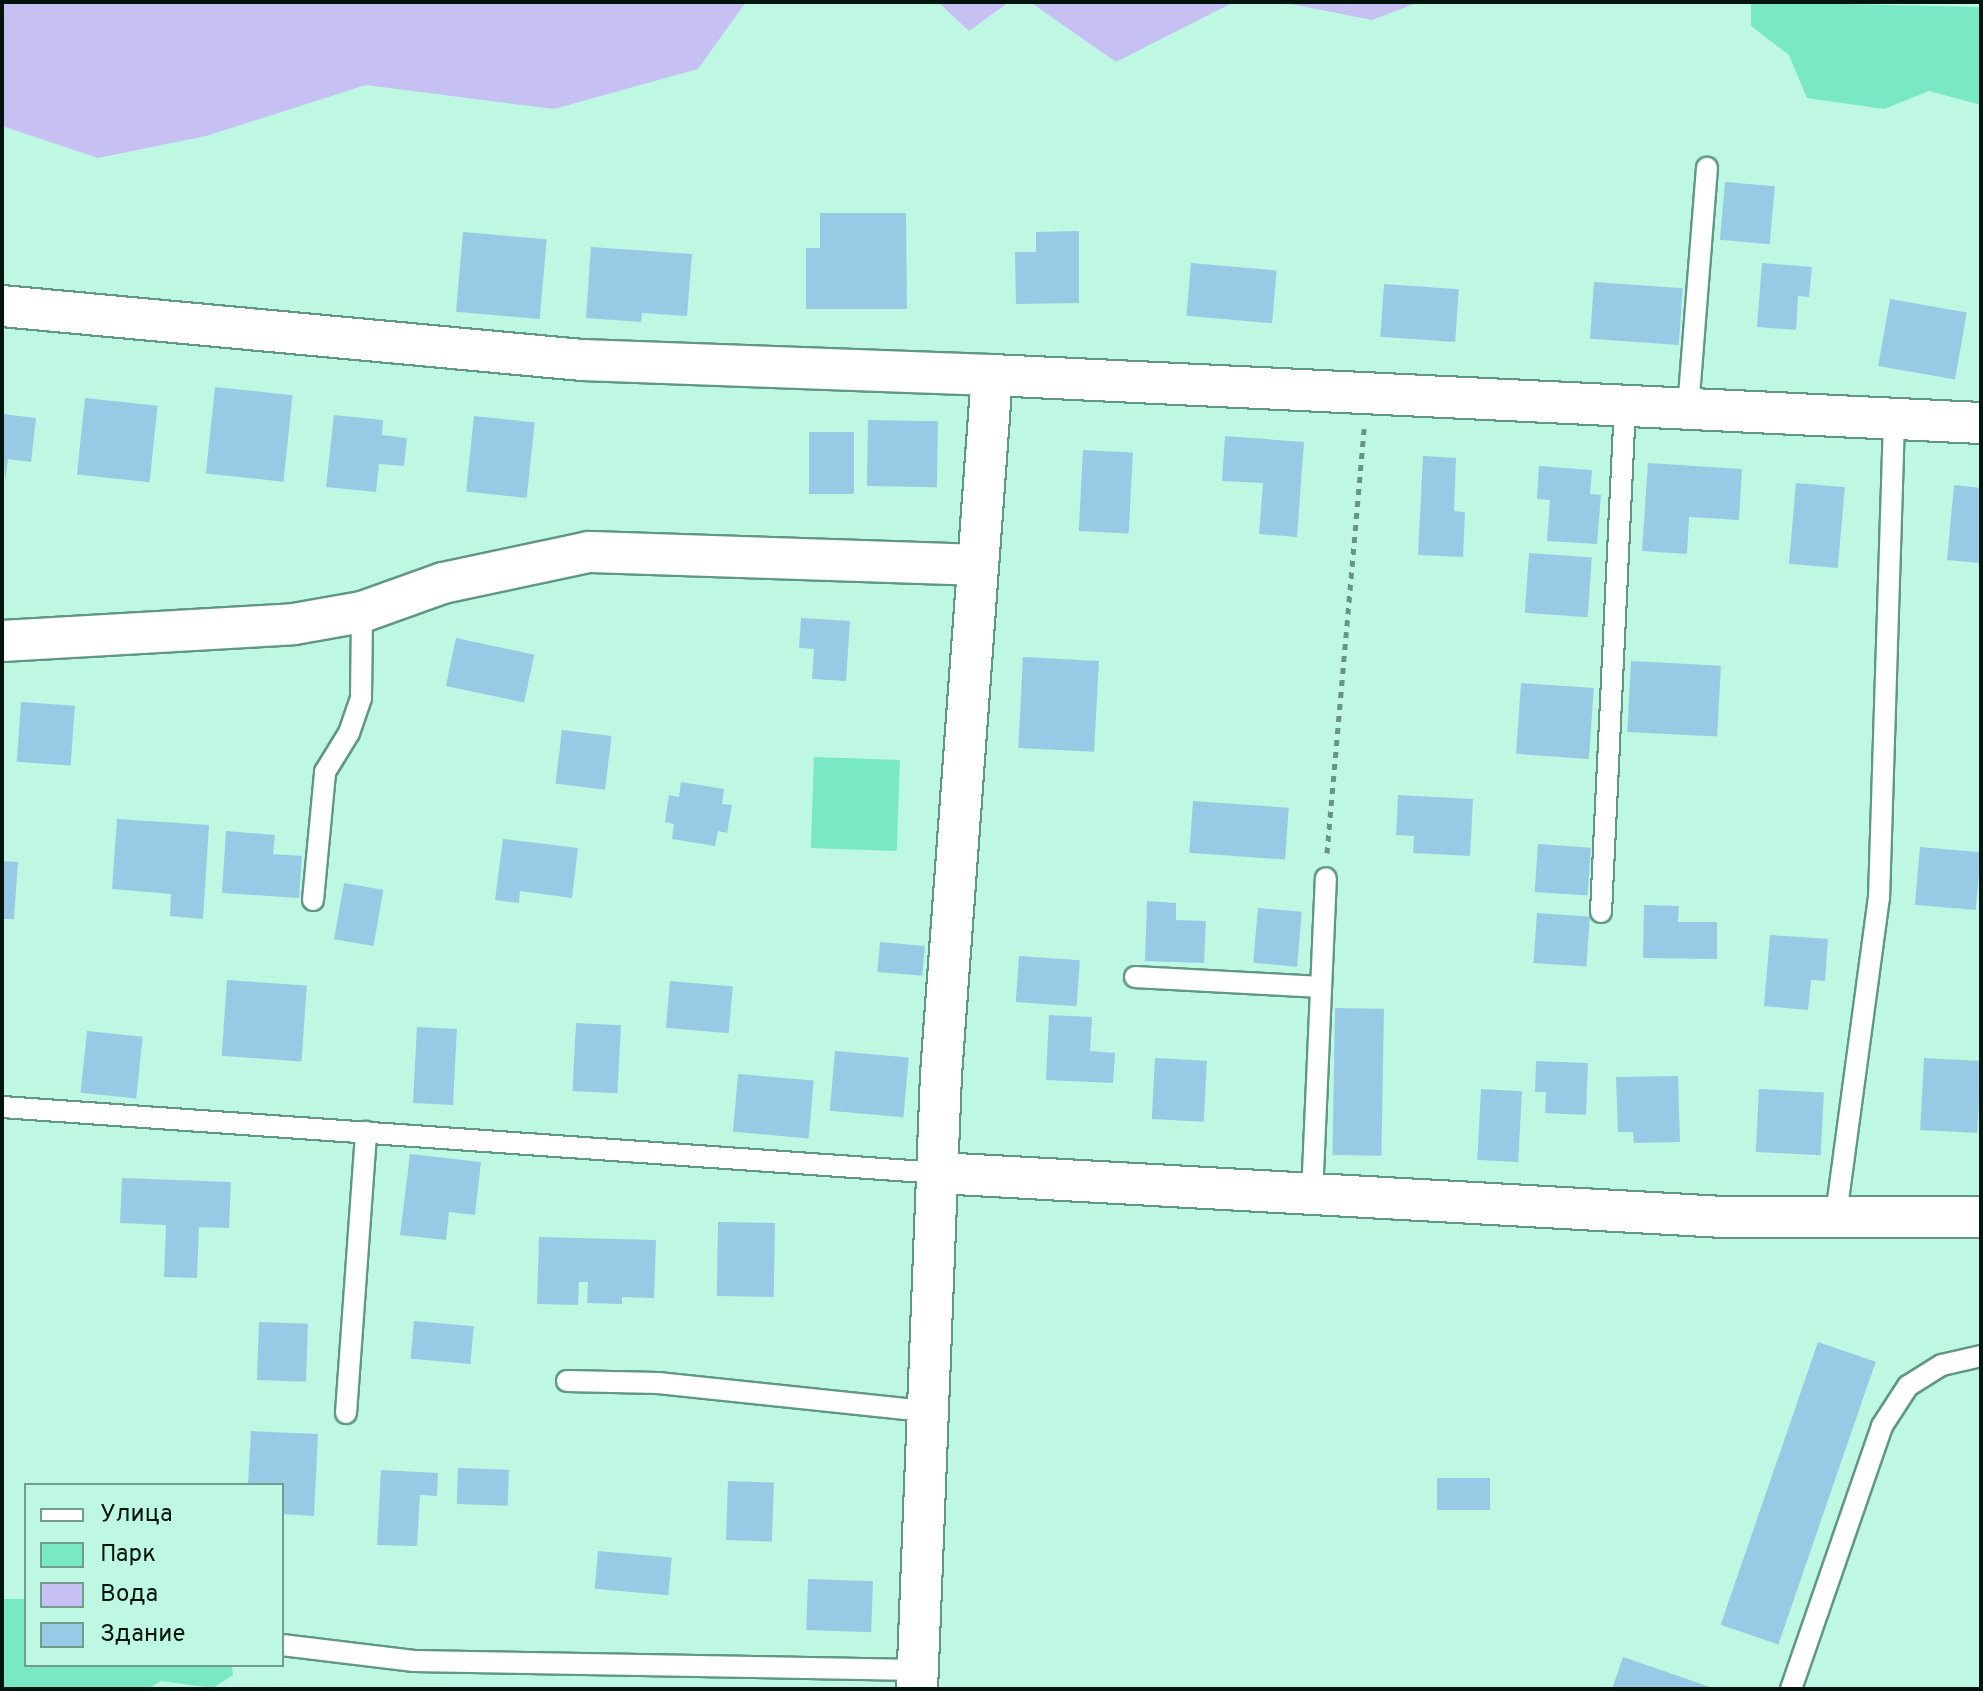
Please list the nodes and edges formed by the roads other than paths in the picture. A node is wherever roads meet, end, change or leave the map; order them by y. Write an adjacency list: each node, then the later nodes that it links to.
1 (1707, 168): 5 (lane)
2 (2, 306): 3 (street)
3 (992, 375): 4 (street); 8 (street)
4 (1625, 405): 5 (street); 13 (lane)
5 (1688, 409): 6 (street)
6 (1894, 419): 7 (street); 20 (lane)
7 (1981, 423)
8 (976, 565): 9 (street); 18 (street)
9 (362, 612): 10 (street); 12 (lane)
10 (2, 641)
11 (1326, 878): 15 (lane)
12 (313, 900)
13 (1601, 912)
14 (1135, 977): 15 (lane)
15 (1321, 987): 19 (lane)
16 (2, 1107): 17 (lane)
17 (366, 1132): 18 (lane); 25 (lane)
18 (939, 1173): 19 (street); 24 (street)
19 (1312, 1196): 20 (street)
20 (1836, 1215): 21 (street)
21 (1981, 1217)
22 (1981, 1356): 28 (lane)
23 (567, 1381): 24 (lane)
24 (925, 1411): 27 (street)
25 (346, 1413)
26 (284, 1645): 27 (lane)
27 (918, 1679)
28 (1791, 1689)

